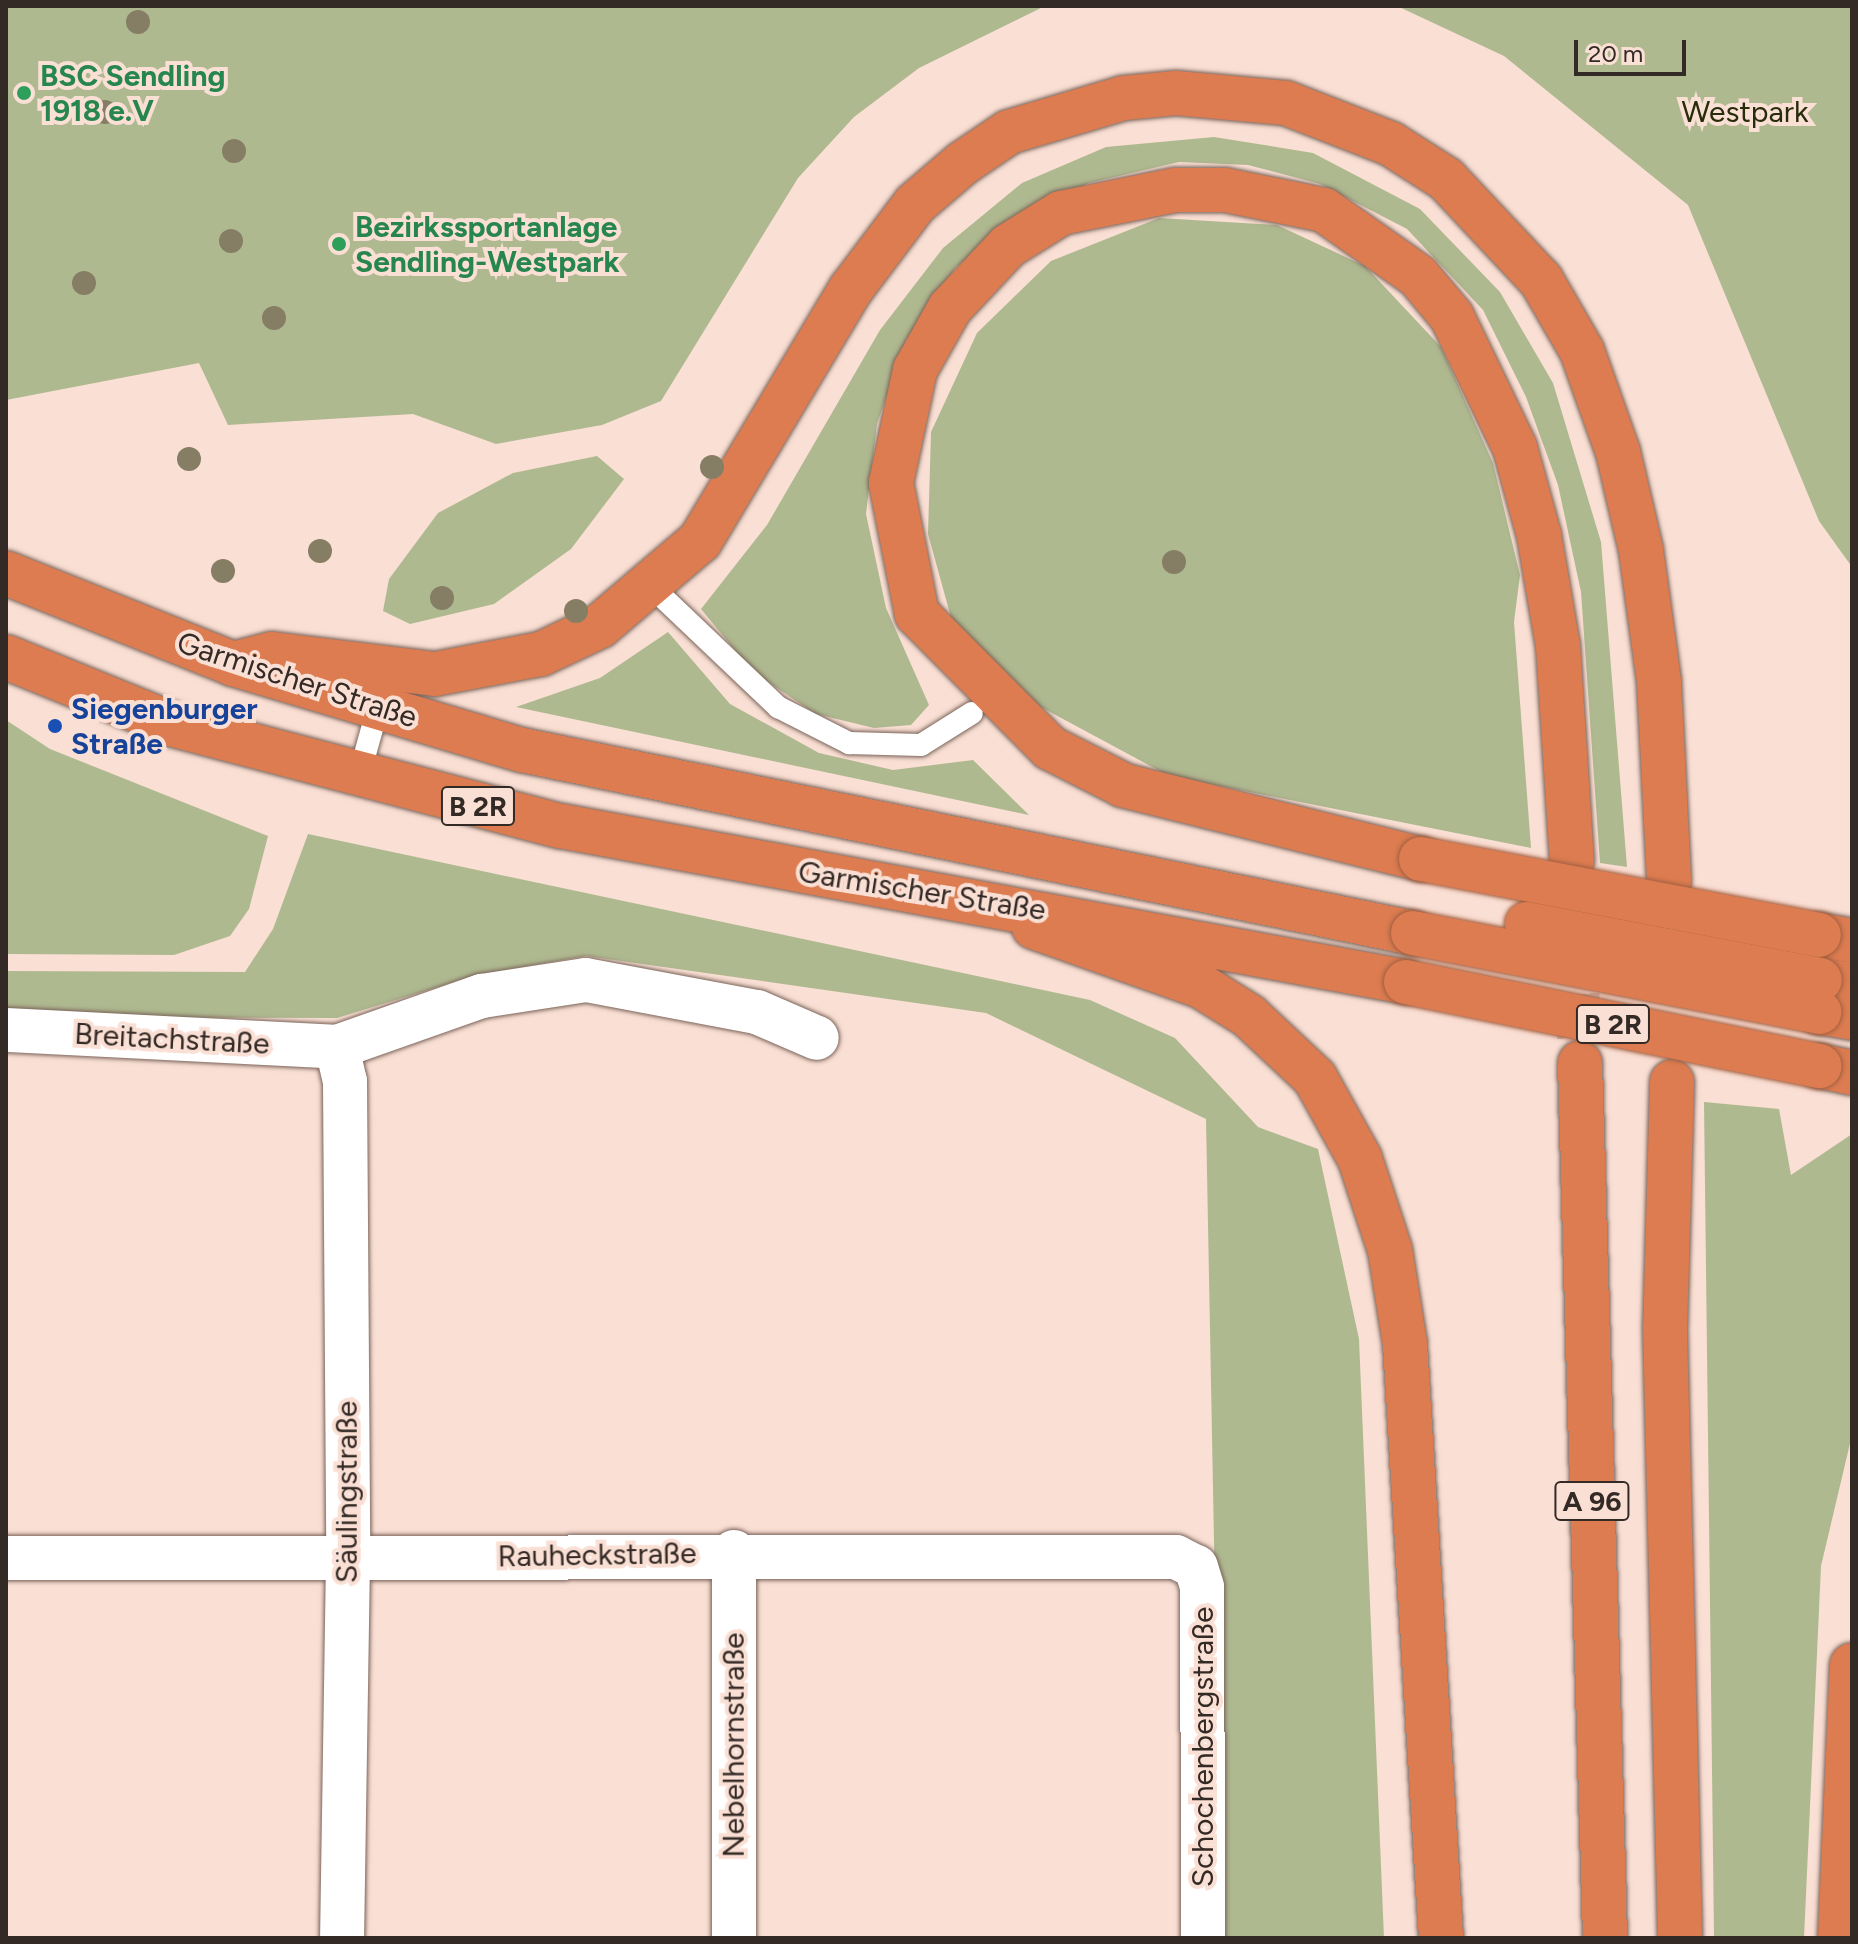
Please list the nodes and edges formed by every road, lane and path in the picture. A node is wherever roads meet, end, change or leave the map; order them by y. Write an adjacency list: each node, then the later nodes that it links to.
1 (6, 573): 4 (highway, Garmischer Straße / B 2R)
2 (653, 588): 4 (highway); 6 (lane); 9 (highway)
3 (6, 657): 7 (highway, Garmischer Straße / B 2R)
4 (233, 664): 5 (highway, Garmischer Straße / B 2R)
5 (378, 707): 7 (lane); 10 (highway, Garmischer Straße / B 2R)
6 (972, 713)
7 (359, 776): 11 (highway, Garmischer Straße / B 2R)
8 (1572, 861): 13 (highway, bridge)
9 (1669, 881)
10 (1226, 893): 12 (highway, Garmischer Straße / B 2R); 12 (highway, B 2R)
11 (966, 897): 19 (highway, Garmischer Straße / B 2R, bridge); 29 (highway)
12 (1414, 918): 14 (highway, Garmischer Straße / B 2R, bridge)
13 (1836, 938)
14 (1837, 1002)
15 (6, 1030): 17 (street, Breitachstraße)
16 (817, 1038): 17 (street)
17 (337, 1047): 23 (street, Säulingstraße)
18 (1580, 1063): 30 (highway, A 96)
19 (1836, 1069)
20 (1672, 1082): 31 (highway, A 96)
21 (734, 1552): 23 (street, Rauheckstraße); 24 (street, Rauheckstraße); 27 (street, Nebelhornstraße)
22 (6, 1558): 23 (street, Rauheckstraße)
23 (348, 1560): 26 (street, Säulingstraße)
24 (1188, 1561): 28 (street, Schochenbergstraße)
25 (1852, 1665): 32 (highway)
26 (342, 1938)
27 (734, 1938)
28 (1203, 1938)
29 (1441, 1938)
30 (1605, 1938)
31 (1680, 1938)
32 (1840, 1938)

